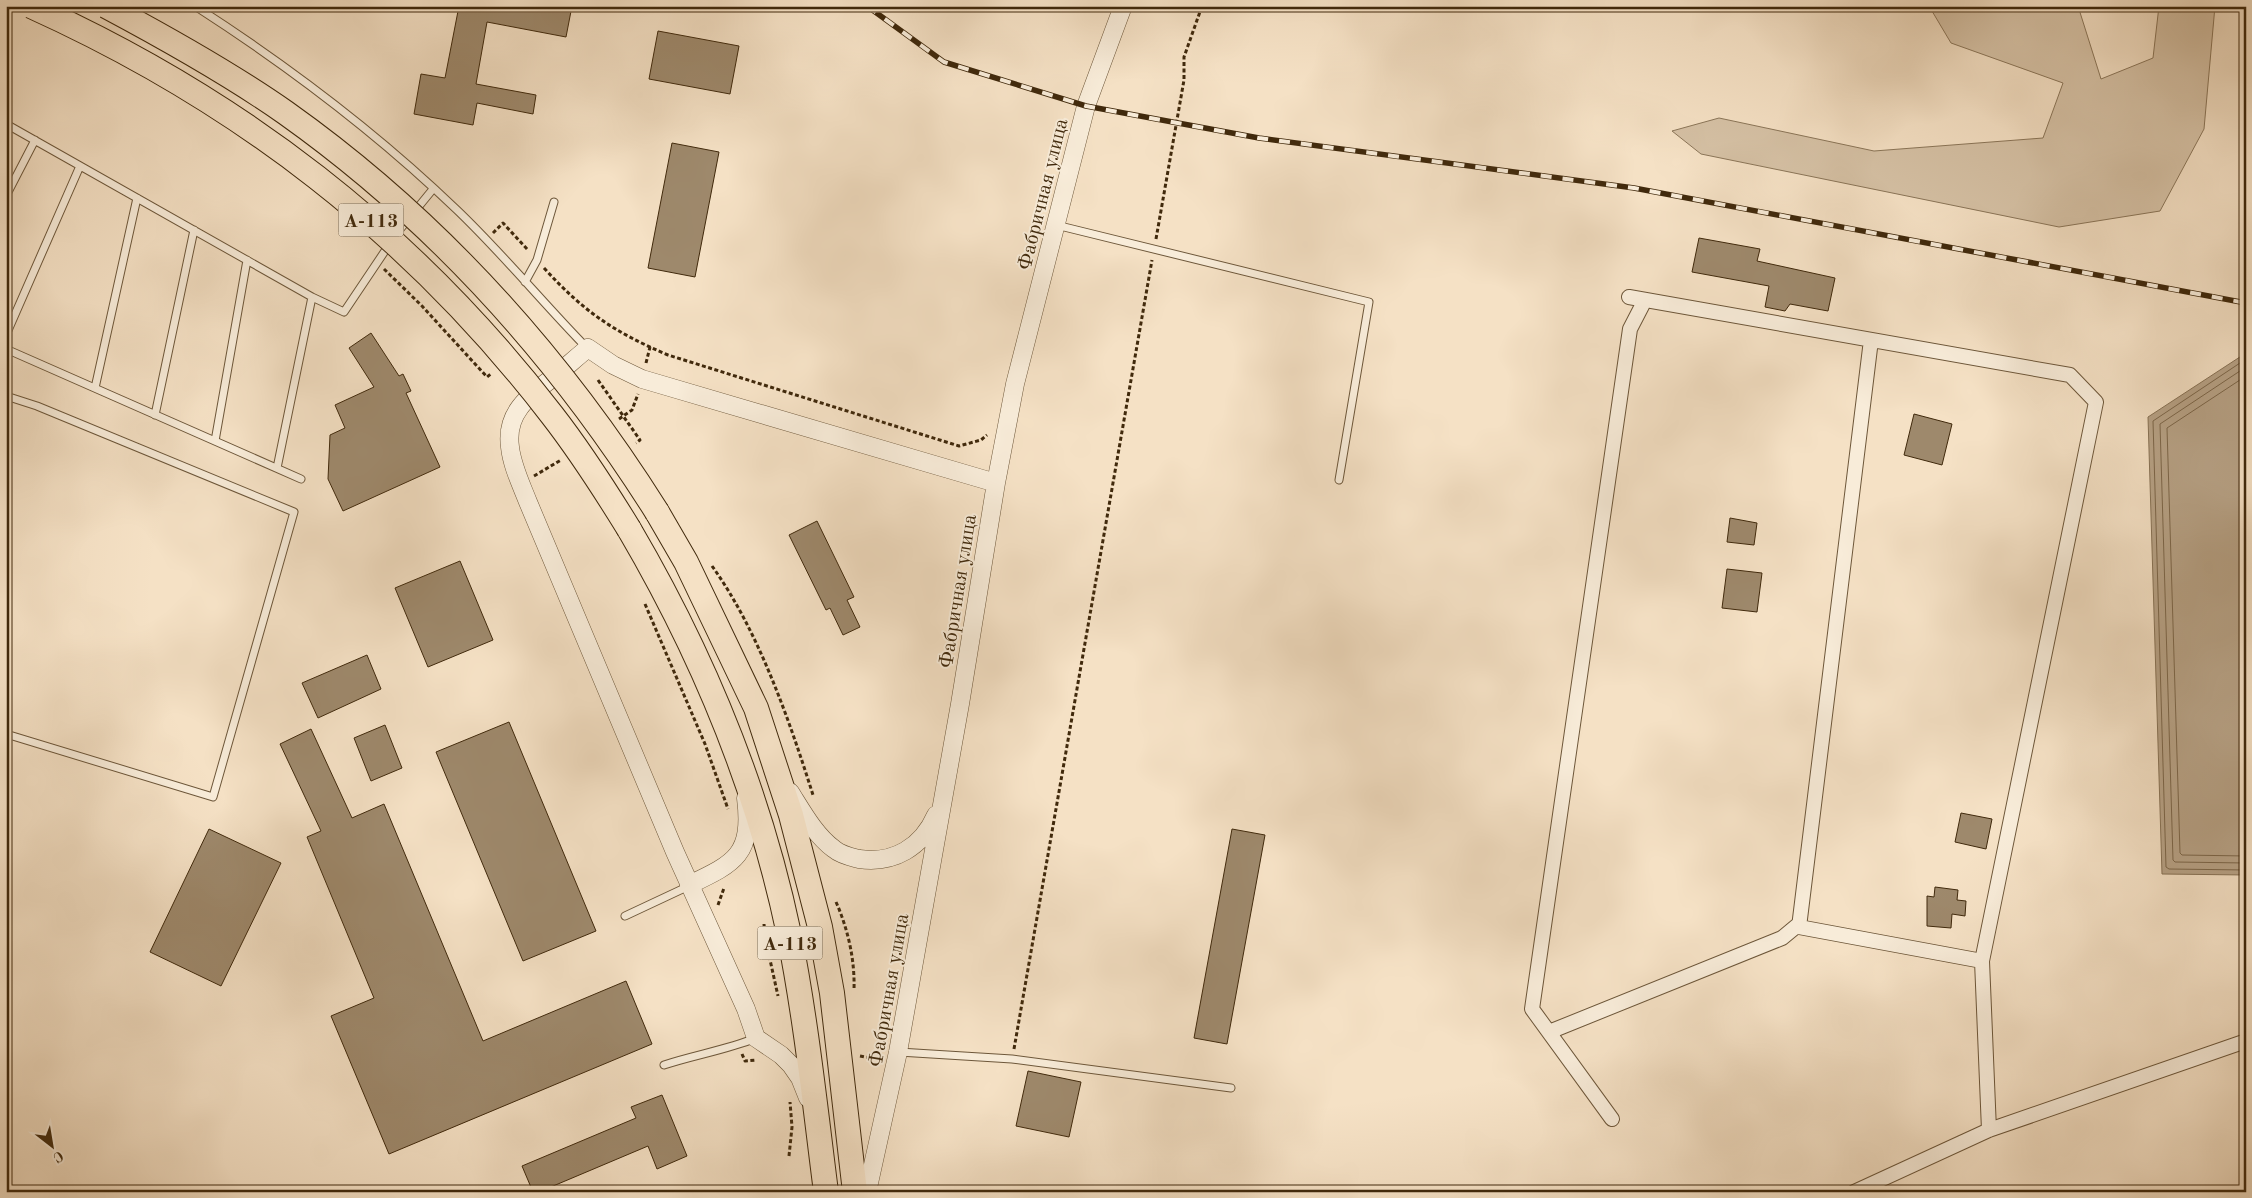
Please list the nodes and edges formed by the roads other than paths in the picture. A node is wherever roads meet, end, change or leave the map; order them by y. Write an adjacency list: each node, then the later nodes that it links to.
1 (30, 6): 32 (highway, А-113, bridge)
2 (106, 6): 33 (highway, А-113, bridge)
3 (195, 6): 8 (lane)
4 (1123, 6): 12 (street, Фабричная улица)
5 (6, 124): 6 (lane)
6 (35, 140): 7 (lane); 9 (lane)
7 (80, 166): 10 (lane); 19 (lane)
8 (433, 189): 15 (lane); 16 (lane)
9 (6, 196)
10 (137, 198): 13 (lane); 23 (lane)
11 (554, 202): 15 (lane)
12 (1056, 225): 29 (lane); 30 (street, Фабричная улица)
13 (194, 230): 14 (lane); 25 (lane)
14 (248, 260): 16 (lane); 26 (lane)
15 (525, 282): 21 (lane)
16 (312, 297): 27 (lane)
17 (1629, 298): 18 (street)
18 (1645, 300): 20 (street); 39 (street)
19 (6, 334)
20 (1871, 340): 37 (street); 38 (street)
21 (588, 348): 30 (street); 35 (street)
22 (6, 349): 23 (lane)
23 (95, 388): 25 (lane)
24 (6, 396): 31 (lane)
25 (155, 415): 26 (lane)
26 (216, 441): 27 (lane)
27 (277, 468): 28 (lane)
28 (300, 479)
29 (1339, 480)
30 (996, 483): 34 (street, Фабричная улица)
31 (6, 734)
32 (743, 769): 35 (street); 46 (highway, А-113)
33 (779, 776): 34 (street); 49 (highway, А-113)
34 (944, 796): 42 (street, Фабричная улица)
35 (689, 885): 36 (lane); 40 (street)
36 (625, 916)
37 (1799, 924): 38 (street); 39 (street)
38 (1982, 962): 47 (street)
39 (1549, 1032): 45 (street)
40 (756, 1038): 43 (lane); 46 (street)
41 (2246, 1041): 47 (street)
42 (891, 1056): 44 (lane); 50 (street, Фабричная улица)
43 (664, 1065)
44 (1231, 1088)
45 (1612, 1119)
46 (818, 1122): 48 (highway, А-113)
47 (1989, 1130): 51 (street)
48 (826, 1192)
49 (855, 1192)
50 (867, 1192)
51 (1854, 1192)

